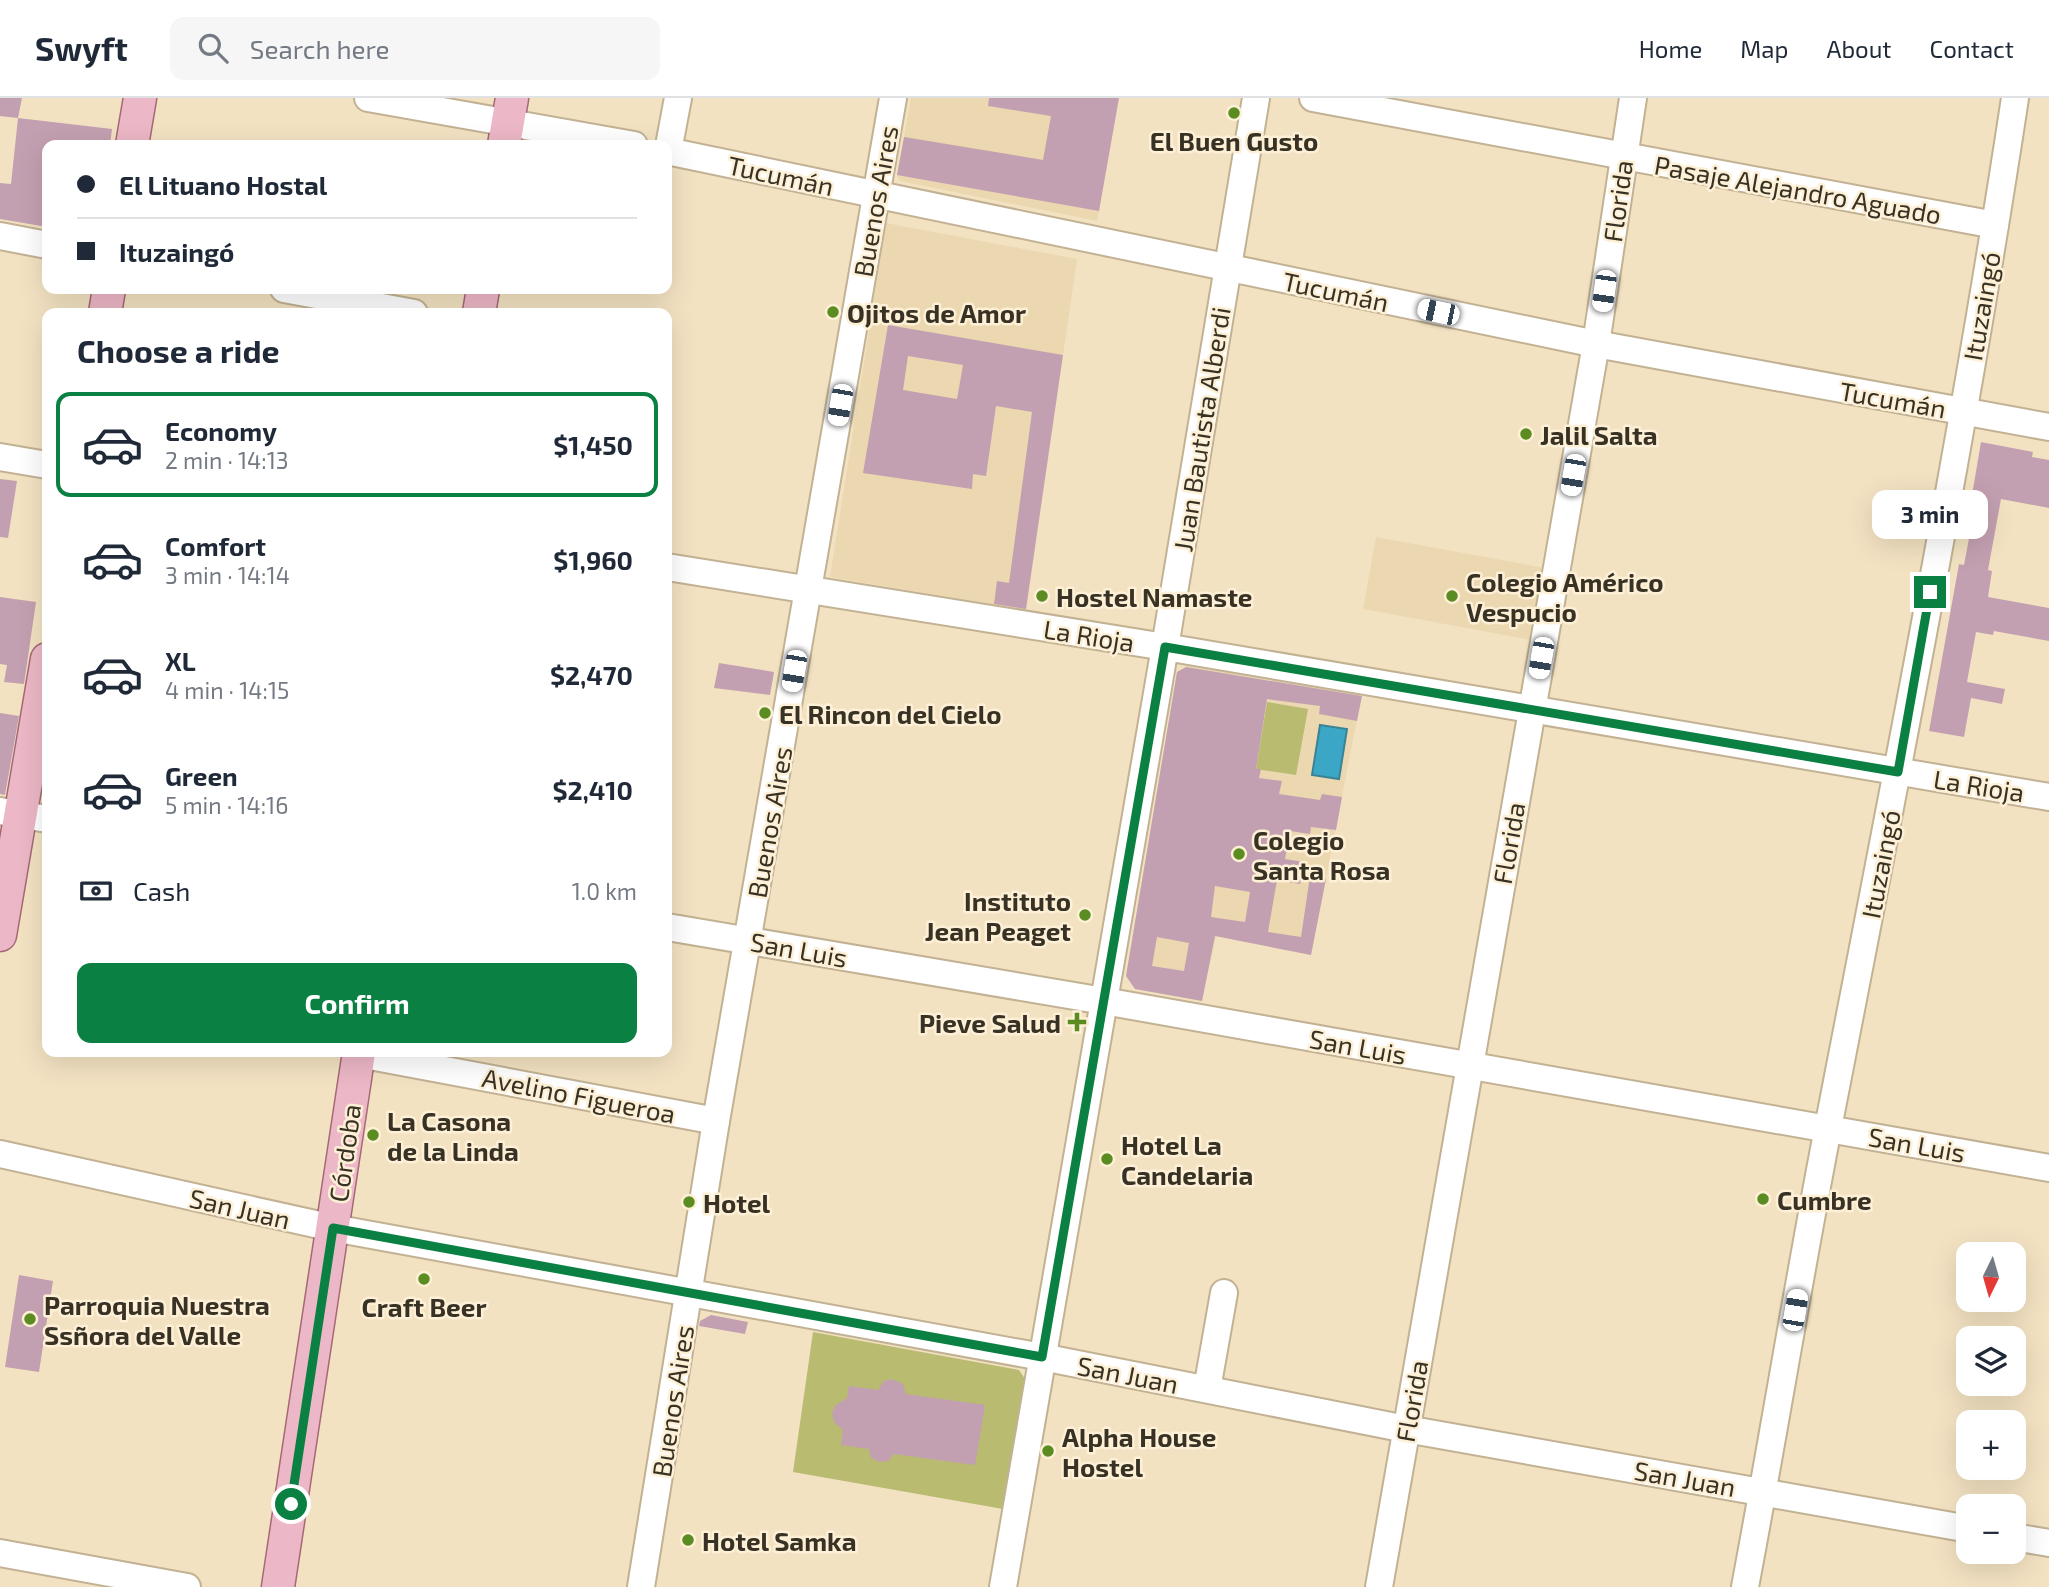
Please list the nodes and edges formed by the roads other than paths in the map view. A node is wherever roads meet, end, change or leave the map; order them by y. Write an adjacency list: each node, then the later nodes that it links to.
1 (140, 98): 10 (main road)
2 (368, 98): 9 (street)
3 (678, 98): 12 (street)
4 (893, 98): 15 (street, Buenos Aires)
5 (1256, 98): 19 (street, Juan Bautista Alberdi)
6 (1313, 98): 14 (street, Pasaje Alejandro Aguado)
7 (1633, 98): 14 (street, Florida)
8 (2014, 98): 16 (street, Ituzaingó)
9 (508, 122): 11 (street)
10 (133, 140)
11 (607, 140)
12 (670, 140)
13 (672, 152): 15 (street, Tucumán)
14 (1623, 158): 16 (street, Pasaje Alejandro Aguado); 22 (street, Florida)
15 (876, 194): 19 (street, Tucumán); 28 (street, Buenos Aires)
16 (1995, 225): 23 (street, Ituzaingó)
17 (0, 236): 18 (street)
18 (42, 244)
19 (1227, 268): 22 (street, Tucumán); 29 (street, Juan Bautista Alberdi)
20 (311, 294): 21 (street)
21 (387, 308)
22 (1596, 344): 23 (street, Tucumán); 31 (street, Florida)
23 (1963, 412): 24 (street, Tucumán); 32 (street, Ituzaingó)
24 (2049, 427)
25 (0, 457): 26 (street)
26 (42, 464)
27 (672, 568): 28 (street, La Rioja)
28 (808, 590): 29 (street, La Rioja); 37 (street, Buenos Aires)
29 (1165, 647): 31 (street, La Rioja); 38 (street, Juan Bautista Alberdi)
30 (42, 692): 34 (main road)
31 (1532, 710): 32 (street, La Rioja); 41 (street, Florida)
32 (1898, 772): 33 (street, La Rioja); 43 (street, Ituzaingó)
33 (2049, 797)
34 (23, 815): 36 (main road)
35 (672, 928): 37 (street, San Luis)
36 (0, 935)
37 (748, 940): 38 (street, San Luis); 42 (street, Buenos Aires)
38 (1104, 1001): 41 (street, San Luis); 49 (street, Juan Bautista Alberdi)
39 (358, 1057): 46 (main road, Córdoba)
40 (380, 1057): 42 (street, Avelino Figueroa)
41 (1469, 1066): 43 (street, San Luis); 51 (street, Florida)
42 (716, 1121): 47 (street, Buenos Aires)
43 (1828, 1128): 45 (street, San Luis); 52 (street, Ituzaingó)
44 (0, 1154): 46 (street, San Juan)
45 (2049, 1168)
46 (333, 1228): 47 (street, San Juan); 58 (main road, Córdoba)
47 (690, 1293): 49 (street, San Juan); 59 (street, Buenos Aires)
48 (1224, 1293): 50 (street)
49 (1042, 1357): 50 (street, San Juan); 60 (street, Juan Bautista Alberdi)
50 (1207, 1389): 51 (street, San Juan)
51 (1406, 1429): 52 (street, San Juan); 61 (street, Florida)
52 (1763, 1492): 53 (street, San Juan); 62 (street, Ituzaingó)
53 (1956, 1527)
54 (2026, 1539): 55 (street)
55 (2049, 1543)
56 (0, 1553): 57 (street)
57 (187, 1587)
58 (278, 1587)
59 (641, 1587)
60 (1003, 1587)
61 (1379, 1587)
62 (1745, 1587)

